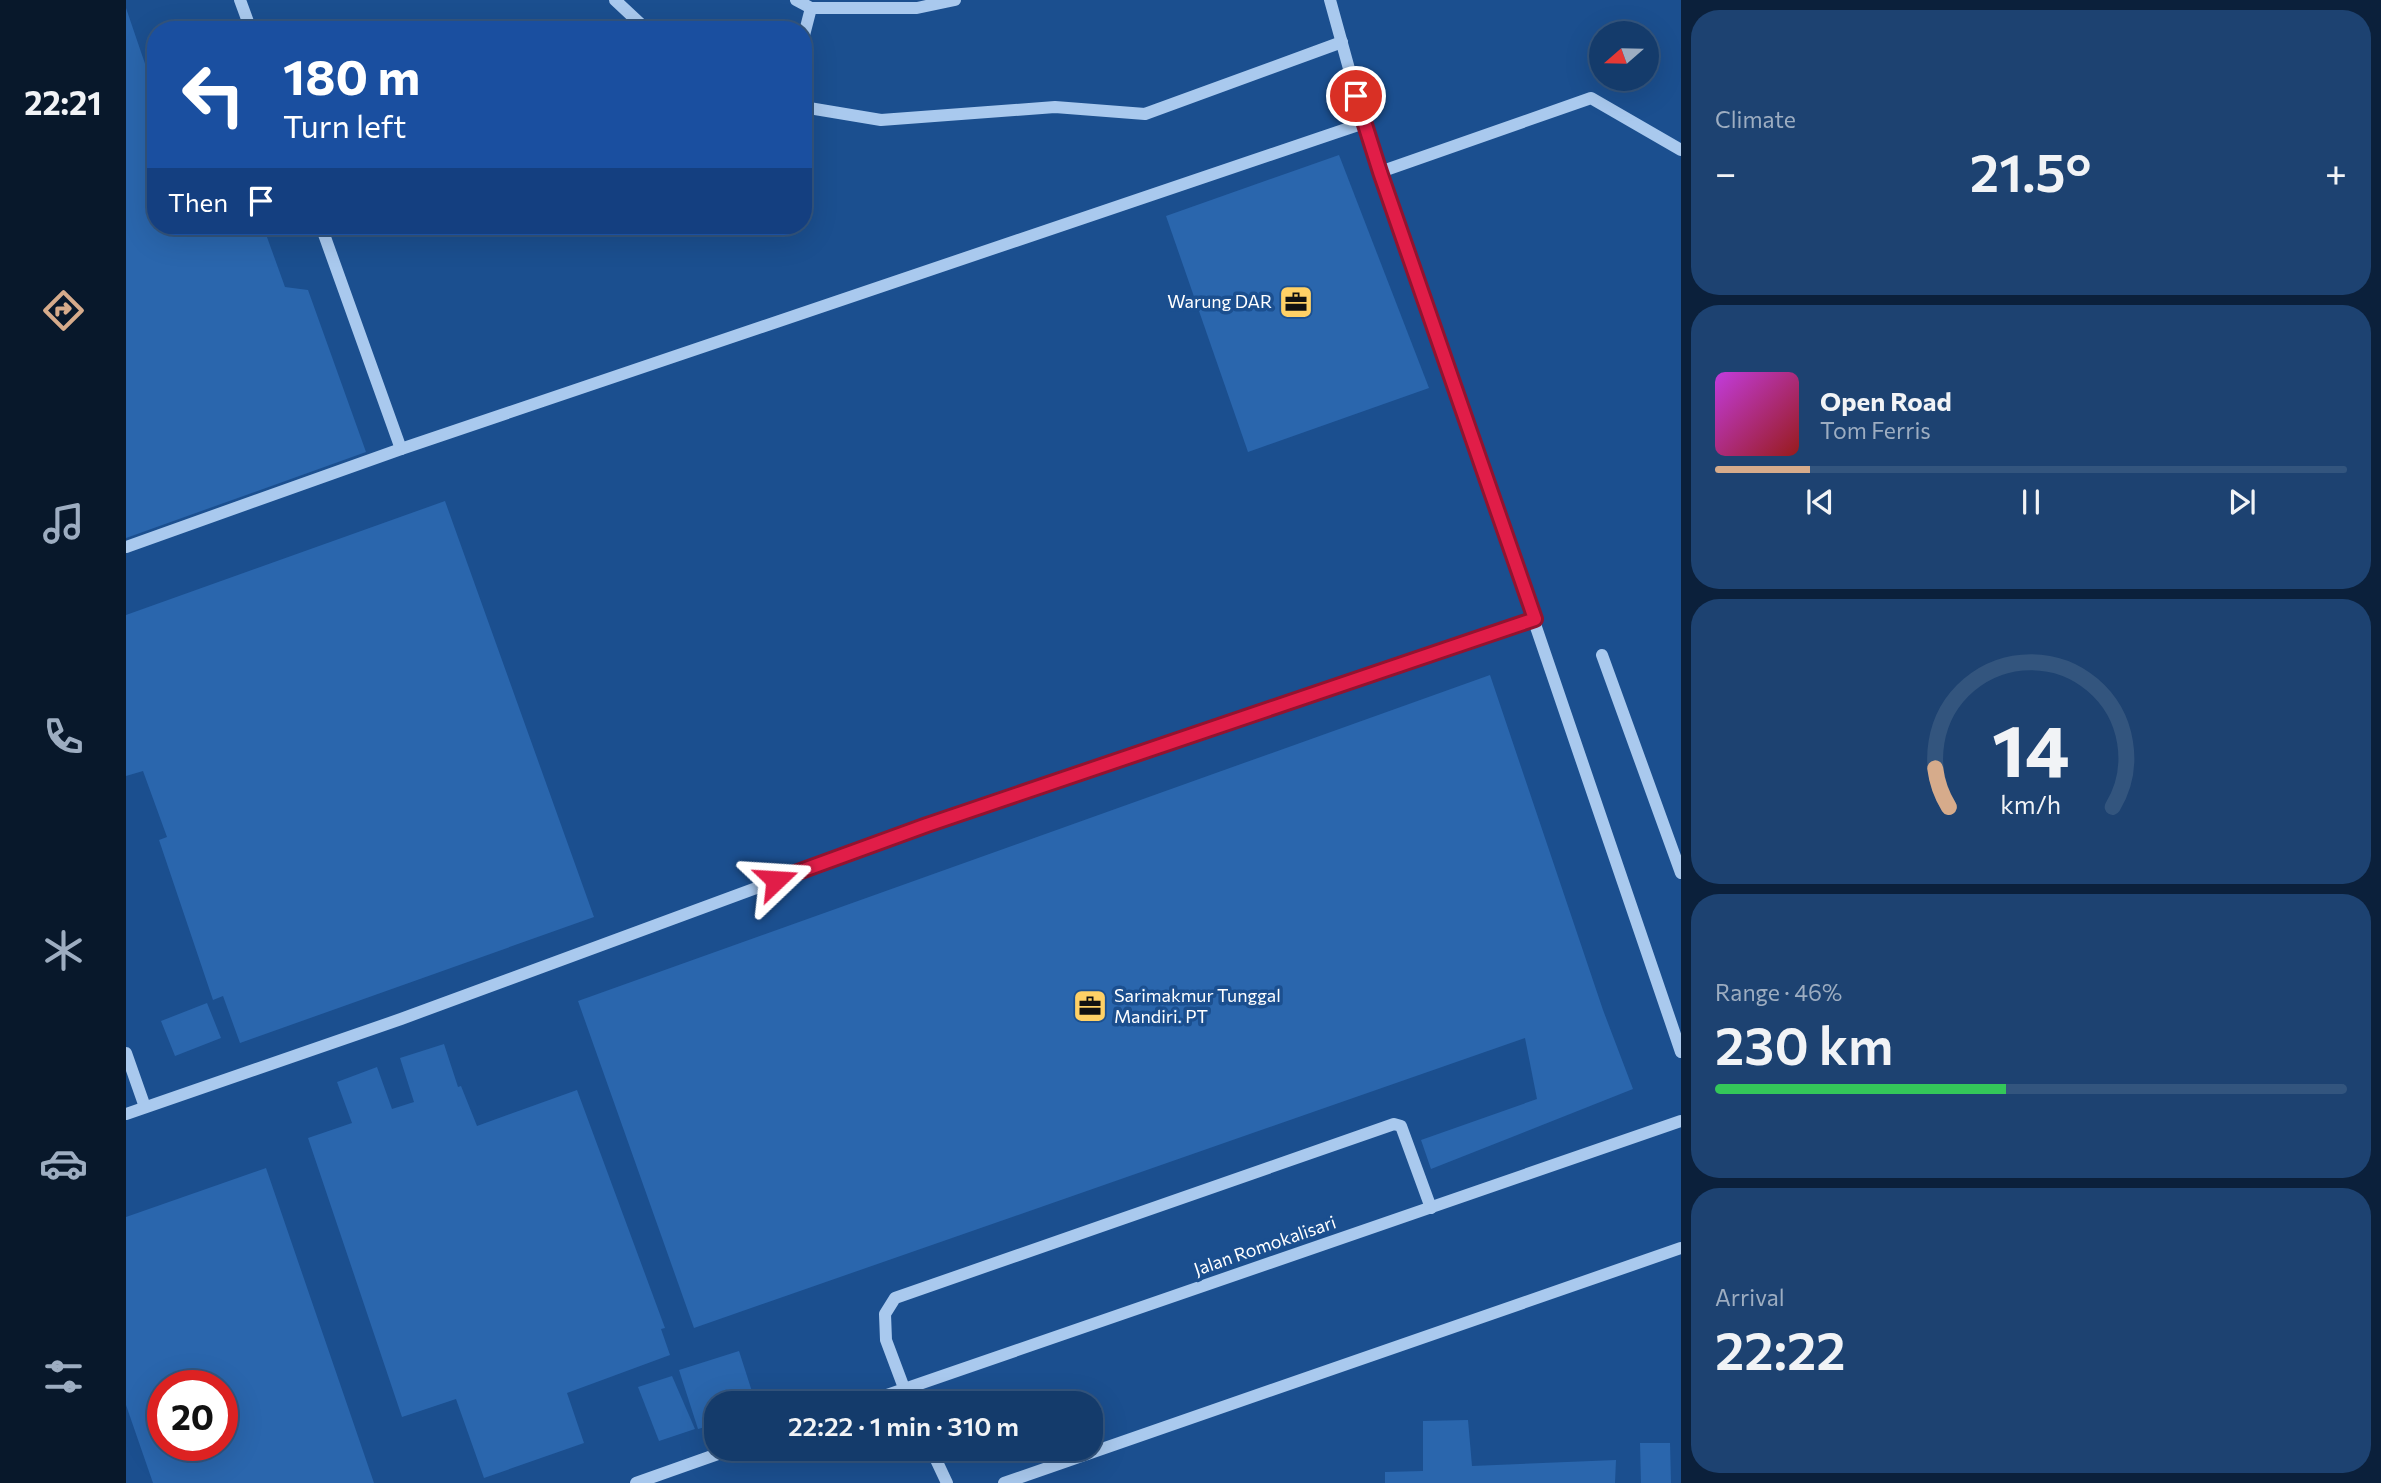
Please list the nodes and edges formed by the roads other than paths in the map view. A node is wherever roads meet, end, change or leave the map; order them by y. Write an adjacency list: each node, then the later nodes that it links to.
1 (240, 0): 7 (lane)
2 (615, 0): 8 (lane)
3 (796, 0): 6 (lane)
4 (955, 0): 6 (lane)
5 (1332, 6): 10 (lane)
6 (811, 8): 9 (lane)
7 (248, 21)
8 (637, 21)
9 (808, 21)
10 (1342, 42): 11 (lane); 12 (lane)
11 (812, 108)
12 (1363, 123): 14 (lane); 16 (lane)
13 (1681, 150): 14 (lane)
14 (1380, 172): 18 (lane)
15 (324, 235): 16 (lane)
16 (401, 449): 17 (lane)
17 (126, 547)
18 (1535, 619): 21 (lane); 23 (lane)
19 (1602, 655): 20 (lane)
20 (1681, 873)
21 (1681, 1052)
22 (126, 1053): 23 (lane)
23 (145, 1107): 24 (lane)
24 (126, 1114)
25 (1681, 1121): 26 (lane, Jalan Romokalisari)
26 (1431, 1208): 28 (lane, Jalan Romokalisari); 28 (lane)
27 (1681, 1248): 34 (lane)
28 (903, 1389): 29 (lane, Jalan Romokalisari)
29 (897, 1391)
30 (704, 1459): 32 (lane)
31 (937, 1461): 33 (lane)
32 (636, 1483)
33 (947, 1483)
34 (1004, 1483)

